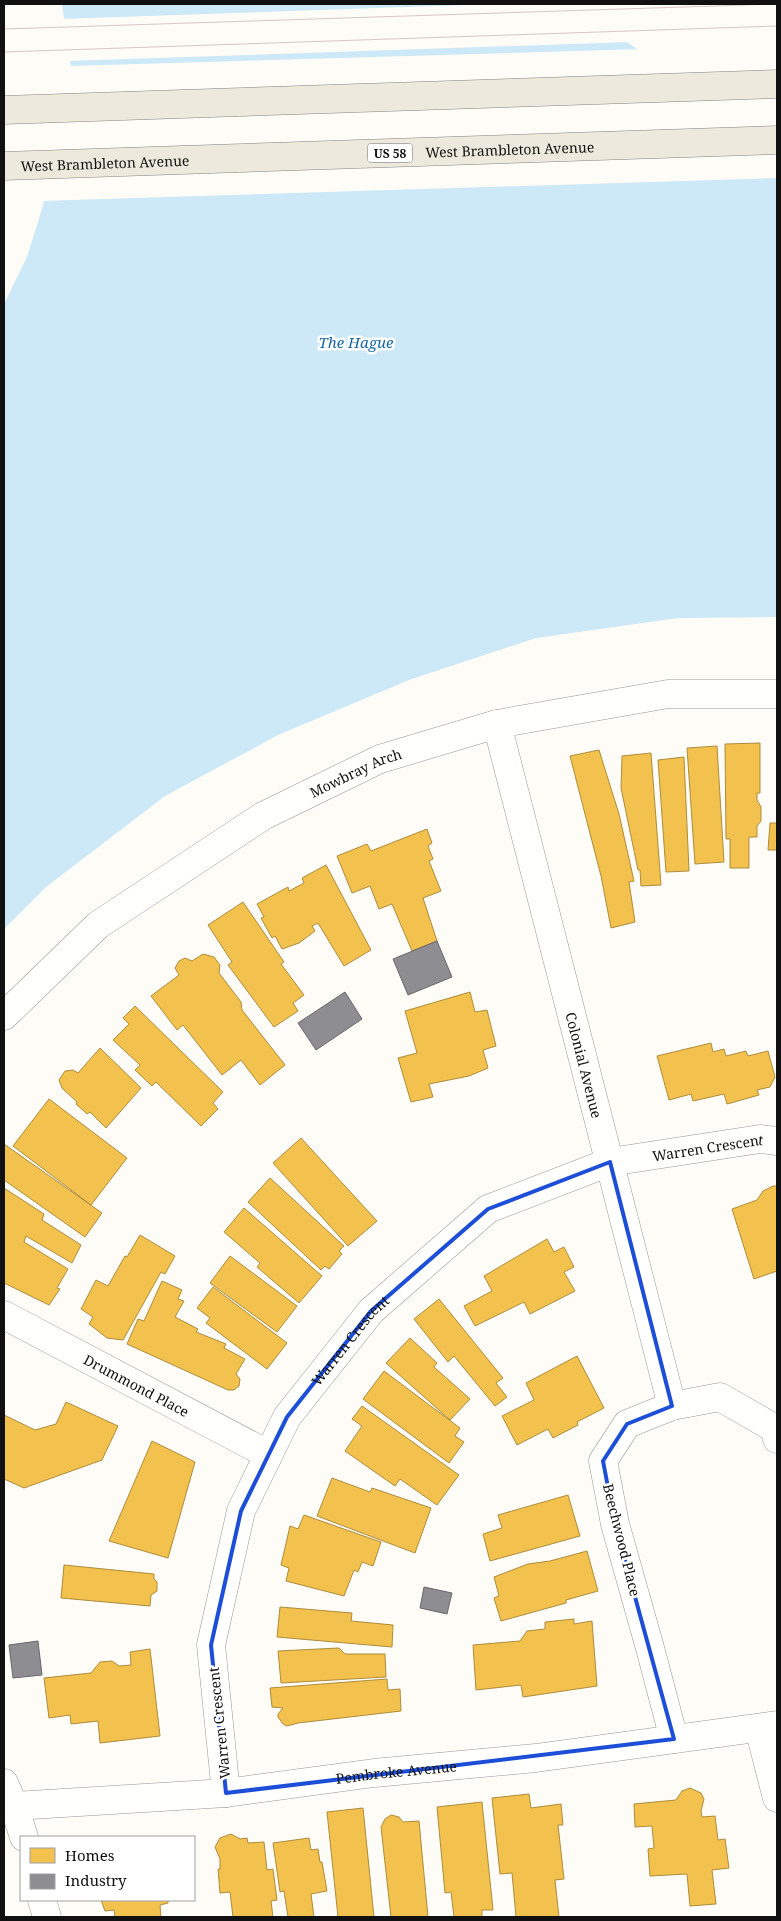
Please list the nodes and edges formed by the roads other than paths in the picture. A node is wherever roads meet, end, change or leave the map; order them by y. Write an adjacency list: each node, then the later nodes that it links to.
1 (777, 84): 2 (main road)
2 (4, 110)
3 (777, 140): 4 (main road, West Brambleton Avenue / US 58)
4 (4, 166)
5 (777, 694): 6 (street, Mowbray Arch)
6 (497, 724): 7 (street, Mowbray Arch); 9 (street, Colonial Avenue)
7 (4, 1016)
8 (777, 1141): 9 (street, Warren Crescent)
9 (610, 1162): 11 (street, Colonial Avenue); 13 (street, Warren Crescent)
10 (4, 1315): 13 (street, Drummond Place)
11 (672, 1406): 12 (street, Beechwood Place); 15 (street, Beechwood Place)
12 (777, 1439)
13 (267, 1458): 16 (street, Warren Crescent)
14 (768, 1726): 15 (street, Pembroke Avenue); 18 (street)
15 (674, 1739): 16 (street, Pembroke Avenue)
16 (226, 1793): 17 (street, Pembroke Avenue)
17 (9, 1794): 19 (street)
18 (777, 1798)
19 (24, 1836)
20 (42, 1901): 21 (street)
21 (47, 1917)

